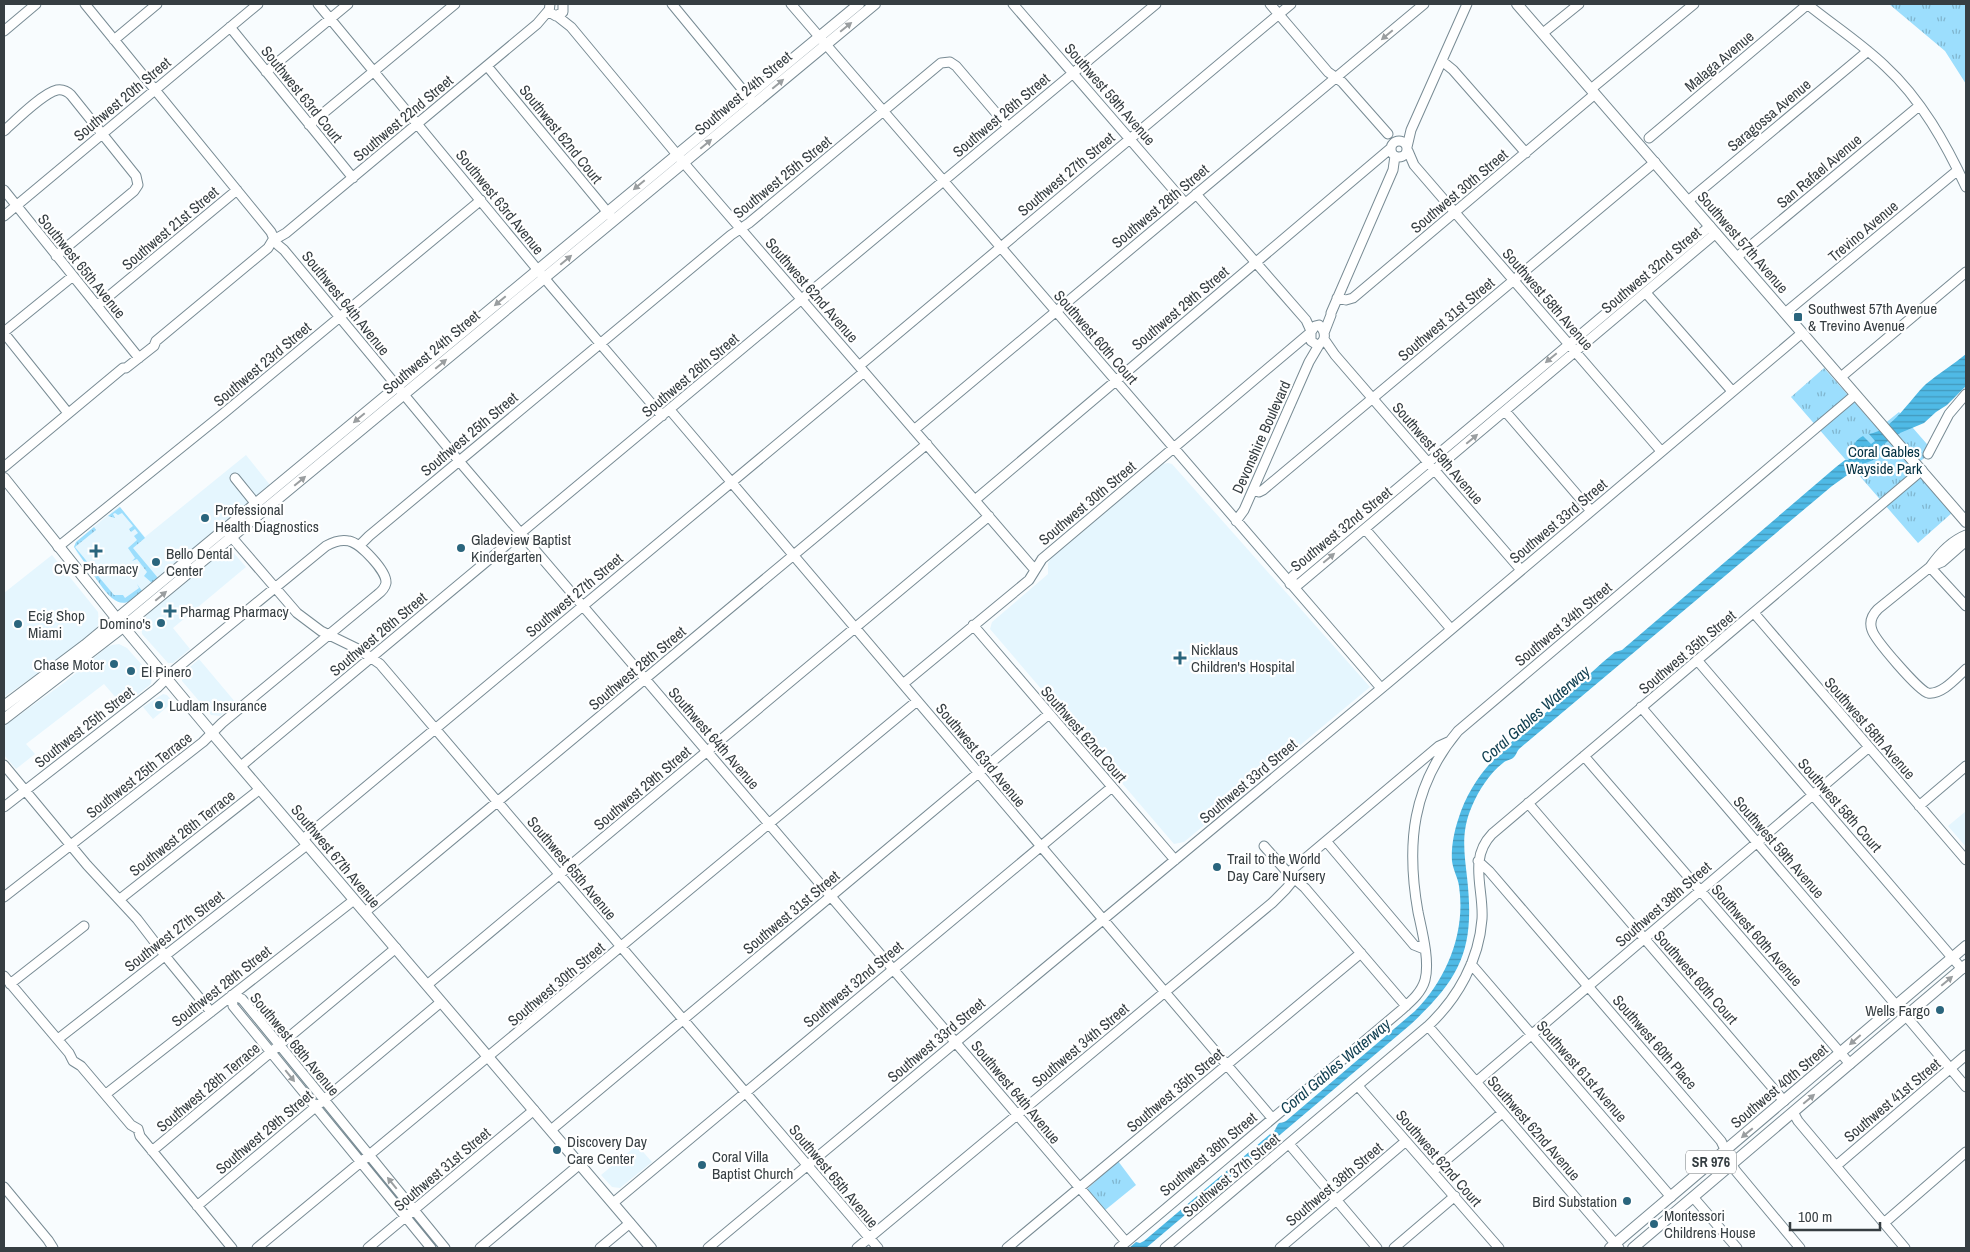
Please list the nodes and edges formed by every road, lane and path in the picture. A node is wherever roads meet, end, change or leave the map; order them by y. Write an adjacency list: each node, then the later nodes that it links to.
1 (36, 4): 26 (street)
2 (85, 4): 28 (street, Southwest 64th Avenue)
3 (157, 4): 28 (street)
4 (258, 4): 25 (street, Southwest 20th Street)
5 (318, 4): 24 (street, Southwest 63rd Avenue)
6 (348, 4): 24 (street)
7 (455, 4): 33 (street)
8 (672, 4): 39 (street)
9 (791, 4): 29 (street, Southwest 60th Court)
10 (859, 4): 29 (main road, Southwest 24th Street)
11 (875, 4): 29 (main road, Southwest 24th Street, one-way to 11)
12 (1013, 4): 35 (street, Southwest 59th Avenue)
13 (1156, 4): 35 (street, Southwest 26th Street)
14 (1270, 4): 23 (street)
15 (1291, 4): 23 (street, Southwest 27th Street)
16 (1424, 4): 36 (street, Southwest 28th Street, one-way to 36)
17 (1467, 4): 31 (street, Devonshire Boulevard)
18 (1517, 4): 27 (main road, Southwest 57th Avenue)
19 (1579, 4): 27 (street)
20 (1694, 4): 38 (street, Southwest 30th Street)
21 (1808, 4): 30 (street); 48 (street, Malaga Avenue)
22 (557, 8): 32 (street, Southwest 22nd Street); 51 (street, Southwest 62nd Avenue)
23 (1279, 14): 36 (street); 47 (street, Southwest 27th Street)
24 (330, 18): 33 (street, Southwest 63rd Avenue); 34 (street)
25 (230, 27): 34 (street, Southwest 63rd Court); 37 (street, Southwest 20th Street)
26 (4, 31)
27 (1543, 34): 38 (main road, Southwest 57th Avenue)
28 (114, 40): 37 (street, Southwest 64th Avenue)
29 (822, 41): 39 (main road, Southwest 24th Street); 41 (street, Southwest 60th Court)
30 (1868, 51): 40 (street); 61 (street, Saragossa Avenue)
31 (1442, 61): 49 (street, Devonshire Boulevard); 50 (street)
32 (487, 66): 42 (street, Southwest 22nd Street); 66 (street, Southwest 62nd Court)
33 (373, 71): 42 (street, Southwest 63rd Avenue); 43 (street)
34 (266, 72): 43 (street, Southwest 63rd Court)
35 (1073, 72): 44 (street, Southwest 26th Street); 47 (street, Southwest 59th Avenue)
36 (1336, 78): 49 (street); 59 (street, Southwest 28th Street)
37 (155, 90): 46 (street, Southwest 20th Street); 58 (street, Southwest 64th Avenue)
38 (1593, 91): 50 (street, Southwest 30th Street); 52 (main road, Southwest 57th Avenue)
39 (751, 100): 51 (main road, Southwest 24th Street)
40 (1919, 106): 53 (street); 72 (street, San Rafael Avenue)
41 (883, 111): 44 (street, Southwest 25th Street); 55 (street, Southwest 60th Court); 67 (street, Southwest 25th Street)
42 (418, 124): 54 (street, Southwest 22nd Street); 60 (street, Southwest 63rd Avenue)
43 (310, 125): 54 (street, Southwest 63rd Court)
44 (1008, 127): 55 (street, Southwest 26th Street)
45 (4, 131): 46 (street)
46 (102, 134): 63 (street, Southwest 20th Street); 71 (street)
47 (1130, 138): 62 (street, Southwest 59th Avenue); 70 (street, Southwest 27th Street)
48 (1649, 138)
49 (1399, 150): 64 (street, Southwest 58th Avenue); 73 (street, Southwest 29th Street); 79 (street, Devonshire Boulevard)
50 (1526, 153): 64 (street, Southwest 30th Street)
51 (680, 158): 66 (main road, Southwest 24th Street); 67 (street, Southwest 62nd Avenue)
52 (1654, 162): 61 (main road, Southwest 57th Avenue); 77 (street, Southwest 31st Street)
53 (1958, 170): 56 (street); 83 (street, Trevino Avenue)
54 (353, 178): 69 (street, Southwest 22nd Street)
55 (944, 181): 70 (street, Southwest 60th Court); 80 (street, Southwest 26th Street)
56 (1966, 186)
57 (4, 190): 63 (street, Southwest 65th Avenue)
58 (237, 190): 69 (street, Southwest 64th Avenue); 81 (street, Southwest 21st Street)
59 (1196, 194): 62 (street, Southwest 28th Street); 73 (street, Southwest 59th Avenue)
60 (481, 200): 75 (street, Southwest 63rd Avenue); 84 (street, Southwest 23rd Street)
61 (1688, 201): 68 (main road, Southwest 57th Avenue)
62 (1185, 203): 82 (street, Southwest 28th Street)
63 (16, 205): 65 (street, Southwest 20th Street); 71 (street, Southwest 65th Avenue)
64 (1454, 212): 77 (street, Southwest 58th Avenue); 79 (street, Southwest 30th Street)
65 (4, 216)
66 (611, 216): 75 (main road, Southwest 24th Street)
67 (741, 229): 80 (street, Southwest 62nd Avenue); 88 (street, Southwest 25th Street)
68 (1713, 229): 72 (main road, Southwest 57th Avenue); 78 (street, Southwest 32nd Street); 89 (street, Southwest 32nd Street)
69 (278, 241): 84 (street, Southwest 64th Avenue); 91 (street, Southwest 22nd Street)
70 (1000, 248): 82 (street, Southwest 60th Court); 92 (street, Southwest 27th Street)
71 (56, 256): 76 (street, Southwest 65th Avenue)
72 (1737, 257): 83 (main road, Southwest 57th Avenue)
73 (1255, 262): 87 (street, Southwest 59th Avenue); 94 (street, Southwest 29th Street)
74 (1966, 272): 93 (street)
75 (541, 274): 88 (street, Southwest 63rd Avenue); 95 (main road, Southwest 24th Street)
76 (72, 276): 81 (street, Southwest 65th Avenue); 85 (street)
77 (1513, 280): 89 (street, Southwest 58th Avenue); 99 (street, Southwest 31st Street)
78 (1646, 293): 90 (street, Southwest 32nd Street); 96 (street)
79 (1337, 298): 87 (street, Devonshire Boulevard)
80 (802, 299): 92 (street, Southwest 62nd Avenue); 102 (street, Southwest 26th Street)
81 (97, 306): 91 (street, Southwest 65th Avenue)
82 (1056, 312): 94 (street, Southwest 60th Court); 103 (street, Southwest 28th Street)
83 (1785, 312): 86 (main road, Southwest 57th Avenue)
84 (340, 317): 95 (street, Southwest 64th Avenue); 129 (street, Southwest 23rd Street)
85 (4, 333): 101 (street)
86 (1802, 333): 93 (main road, Southwest 57th Avenue); 96 (street, Southwest 33rd Street)
87 (1317, 336): 99 (street, Southwest 59th Avenue); 105 (street, Southwest 30th Street); 116 (street, Devonshire Boulevard)
88 (600, 344): 102 (street, Southwest 63rd Avenue); 108 (street, Southwest 25th Street)
89 (1568, 344): 90 (street, Southwest 58th Avenue); 109 (street, Southwest 32nd Street, one-way to 109)
90 (1575, 352): 100 (street, Southwest 32nd Street); 106 (street, Southwest 58th Avenue)
91 (137, 356): 101 (street, Southwest 22nd Street)
92 (861, 369): 103 (street, Southwest 62nd Avenue); 115 (street, Southwest 27th Street)
93 (1841, 377): 98 (main road, Southwest 57th Avenue)
94 (1116, 381): 105 (street, Southwest 60th Court); 117 (street, Southwest 29th Street)
95 (400, 391): 108 (street, Southwest 64th Avenue); 118 (main road, Southwest 24th Street)
96 (1732, 392): 106 (street, Southwest 33rd Street)
97 (1966, 394): 107 (street)
98 (1855, 395): 112 (main road, Southwest 57th Avenue); 159 (street, Southwest 34th Street)
99 (1372, 398): 109 (street, Southwest 59th Avenue); 116 (street, Southwest 31st Street)
100 (1505, 411): 111 (street, Southwest 32nd Street, one-way to 100); 119 (street)
101 (68, 413): 110 (street, Southwest 22nd Street)
102 (666, 413): 115 (street, Southwest 63rd Avenue); 125 (street, Southwest 26th Street)
103 (914, 430): 104 (street, Southwest 62nd Avenue)
104 (926, 444): 117 (street, Southwest 62nd Avenue); 130 (street, Southwest 28th Street)
105 (1173, 448): 121 (street, Southwest 60th Court); 132 (street, Southwest 30th Street)
106 (1661, 451): 119 (street, Southwest 33rd Street)
107 (1928, 454)
108 (459, 461): 125 (street, Southwest 64th Avenue); 128 (street, Southwest 25th Street)
109 (1428, 462): 111 (street, Southwest 59th Avenue); 134 (street, Southwest 32nd Street)
110 (4, 467)
111 (1435, 470): 123 (street, Southwest 32nd Street); 133 (street, Southwest 59th Avenue)
112 (1922, 470): 122 (main road, Southwest 57th Avenue); 138 (street, Southwest 35th Street)
113 (4, 478): 129 (main road, Southwest 67th Avenue)
114 (235, 478): 118 (street)
115 (731, 483): 130 (street, Southwest 63rd Avenue); 136 (street, Southwest 27th Street)
116 (1253, 490): 121 (street, Devonshire Boulevard)
117 (975, 500): 120 (street, Southwest 62nd Avenue)
118 (259, 508): 124 (main road, Southwest 24th Street)
119 (1591, 511): 133 (street, Southwest 33rd Street)
120 (989, 516): 132 (street, Southwest 62nd Avenue); 141 (street, Southwest 29th Street)
121 (1236, 521): 134 (street, Southwest 60th Court)
122 (1966, 522)
123 (1365, 529): 134 (street, Southwest 32nd Street, one-way to 123); 142 (street)
124 (228, 533): 135 (street, Southwest 65th Avenue); 139 (main road, Southwest 24th Street)
125 (521, 533): 136 (street, Southwest 64th Avenue); 144 (street, Southwest 26th Street)
126 (1966, 535): 131 (street)
127 (1966, 541): 131 (street)
128 (359, 546): 135 (street, Southwest 25th Street); 143 (street, Southwest 25th Terrace)
129 (58, 547): 139 (main road, Southwest 67th Avenue)
130 (793, 556): 141 (street, Southwest 63rd Avenue); 148 (street, Southwest 28th Street)
131 (1930, 567): 137 (street); 146 (street)
132 (1035, 570): 140 (street, Southwest 30th Street)
133 (1521, 570): 142 (street, Southwest 33rd Street)
134 (1290, 584): 151 (street, Southwest 60th Court)
135 (274, 588): 143 (street, Southwest 65th Avenue); 147 (street, Southwest 25th Street)
136 (583, 606): 148 (street, Southwest 64th Avenue); 157 (street, Southwest 27th Street)
137 (1966, 606)
138 (1754, 613): 145 (street, Southwest 35th Street); 160 (street, Southwest 58th Avenue)
139 (120, 623): 147 (main road, Southwest 67th Avenue); 149 (main road, Southwest 24th Street)
140 (973, 625): 150 (street, Southwest 30th Street); 155 (street, Southwest 62nd Court)
141 (855, 628): 150 (street, Southwest 63rd Avenue); 161 (street, Southwest 29th Street)
142 (1451, 629): 151 (street, Southwest 33rd Street)
143 (330, 635): 144 (street, Southwest 65th Avenue); 158 (street, Southwest 25th Terrace)
144 (372, 657): 157 (street, Southwest 65th Avenue); 164 (street, Southwest 26th Street)
145 (1697, 660): 154 (street, Southwest 35th Street); 170 (street, Southwest 58th Court)
146 (1966, 669)
147 (167, 678): 158 (main road, Southwest 67th Avenue); 168 (street, Southwest 25th Street)
148 (645, 679): 161 (street, Southwest 64th Avenue); 171 (street, Southwest 28th Street)
149 (49, 680): 153 (main road, Southwest 24th Street); 156 (main road, Southwest 24th Street)
150 (903, 684): 152 (street, Southwest 63rd Avenue)
151 (1381, 688): 182 (street, Southwest 33rd Street)
152 (917, 701): 166 (street, Southwest 63rd Avenue); 175 (street, Southwest 30th Street)
153 (4, 706)
154 (1641, 707): 162 (street, Southwest 35th Street); 178 (street, Southwest 59th Avenue)
155 (1049, 714): 166 (street, Southwest 31st Street); 167 (street, Southwest 62nd Court)
156 (4, 720)
157 (435, 729): 171 (street, Southwest 65th Avenue); 177 (street, Southwest 27th Street)
158 (212, 733): 164 (main road, Southwest 67th Avenue); 179 (street, Southwest 25th Terrace)
159 (1451, 741): 176 (street, Southwest 34th Street); 199 (street)
160 (1868, 747): 170 (street, Southwest 38th Street); 173 (street, Southwest 58th Avenue)
161 (707, 751): 175 (street, Southwest 64th Avenue); 185 (street, Southwest 29th Street)
162 (1584, 756): 172 (street, Southwest 35th Street); 187 (street, Southwest 60th Avenue)
163 (4, 766): 168 (street)
164 (240, 766): 169 (main road, Southwest 67th Avenue)
165 (1966, 766): 173 (street)
166 (979, 774): 180 (street, Southwest 63rd Avenue); 188 (street, Southwest 31st Street)
167 (1112, 787): 180 (street, Southwest 32nd Street); 182 (street, Southwest 62nd Court)
168 (25, 790): 174 (street, Southwest 25th Street); 179 (street)
169 (260, 790): 177 (main road, Southwest 67th Avenue); 190 (street, Southwest 26th Terrace)
170 (1813, 795): 178 (street, Southwest 38th Street); 202 (street, Southwest 58th Court)
171 (497, 802): 185 (street, Southwest 65th Avenue); 192 (street, Southwest 28th Street)
172 (1528, 803): 184 (street, Southwest 35th Street); 195 (street, Southwest 60th Court)
173 (1919, 806): 183 (street, Southwest 58th Avenue)
174 (4, 807)
175 (769, 824): 188 (street, Southwest 64th Avenue); 197 (street, Southwest 30th Street)
176 (1326, 841): 186 (street, Southwest 34th Street); 199 (street)
177 (305, 842): 191 (main road, Southwest 67th Avenue); 201 (street, Southwest 27th Street)
178 (1756, 842): 187 (street, Southwest 38th Street); 213 (street, Southwest 59th Avenue)
179 (70, 845): 189 (street, Southwest 25th Terrace); 190 (street)
180 (1041, 846): 193 (street, Southwest 63rd Avenue); 205 (street, Southwest 32nd Street)
181 (1264, 846): 186 (street)
182 (1175, 860): 193 (street, Southwest 33rd Street)
183 (1966, 860)
184 (1478, 861): 203 (street, Southwest 37th Street); 209 (street, Southwest 60th Place)
185 (559, 874): 197 (street, Southwest 65th Avenue); 208 (street, Southwest 29th Street)
186 (1291, 876): 200 (street); 210 (street, Southwest 34th Street)
187 (1700, 890): 195 (street, Southwest 38th Street); 225 (street, Southwest 60th Avenue)
188 (832, 896): 205 (street, Southwest 64th Avenue); 217 (street, Southwest 31st Street)
189 (4, 897)
190 (120, 899): 201 (street)
191 (354, 900): 192 (main road, Southwest 67th Avenue); 211 (street, Southwest 28th Street)
192 (365, 912): 198 (main road, Southwest 67th Avenue)
193 (1103, 920): 210 (street, Southwest 63rd Avenue); 222 (street, Southwest 33rd Street)
194 (84, 926): 207 (street)
195 (1644, 939): 209 (street, Southwest 38th Street); 238 (street, Southwest 60th Court)
196 (1966, 946): 202 (main road, Southwest 40th Street / SR 976)
197 (621, 947): 217 (street, Southwest 65th Avenue); 227 (street, Southwest 30th Street)
198 (396, 948): 208 (main road, Southwest 67th Avenue); 223 (street, Southwest 28th Terrace)
199 (1424, 949): 214 (street, Southwest 36th Street)
200 (1361, 953): 214 (street); 228 (street, Southwest 35th Street)
201 (165, 956): 215 (street); 221 (street, Southwest 27th Street)
202 (1953, 957): 204 (street, Southwest 58th Court); 213 (main road, Southwest 40th Street / SR 976)
203 (1471, 964): 218 (street, Southwest 37th Street); 220 (street, Southwest 61st Avenue)
204 (1964, 967): 216 (main road, Southwest 40th Street / SR 976, one-way to 204)
205 (893, 969): 222 (street, Southwest 64th Avenue); 235 (street, Southwest 32nd Street)
206 (4, 976): 207 (street)
207 (10, 984): 221 (street)
208 (426, 985): 212 (main road, Southwest 67th Avenue)
209 (1588, 986): 220 (street, Southwest 38th Street); 249 (street, Southwest 60th Place)
210 (1165, 992): 228 (street, Southwest 63rd Avenue); 243 (street, Southwest 34th Street)
211 (232, 995): 215 (street, Southwest 28th Street); 223 (street, Southwest 68th Avenue); 224 (street, Southwest 68th Avenue)
212 (441, 1002): 227 (main road, Southwest 67th Avenue); 237 (street, Southwest 29th Street)
213 (1896, 1005): 219 (main road); 225 (main road, Southwest 40th Street / SR 976, one-way to 225)
214 (1406, 1006): 244 (street, Southwest 36th Street)
215 (211, 1012): 236 (street, Southwest 28th Street)
216 (1906, 1016): 219 (main road, Southwest 40th Street / SR 976); 230 (street)
217 (683, 1020): 235 (street, Southwest 65th Avenue); 245 (street, Southwest 31st Street)
218 (1428, 1026): 231 (street, Southwest 62nd Avenue); 233 (street, Southwest 37th Street)
219 (1895, 1026): 229 (main road, Southwest 40th Street / SR 976)
220 (1532, 1034): 231 (street, Southwest 38th Street); 262 (street, Southwest 61st Avenue)
221 (58, 1039): 236 (street)
222 (955, 1042): 243 (street, Southwest 64th Avenue); 256 (street, Southwest 33rd Street)
223 (280, 1045): 224 (street, Southwest 28th Terrace); 237 (street, Southwest 68th Avenue)
224 (271, 1052): 239 (street, Southwest 68th Avenue, one-way to 239); 250 (street, Southwest 28th Terrace)
225 (1840, 1053): 229 (street, Southwest 60th Avenue); 232 (main road, Southwest 40th Street / SR 976)
226 (1966, 1055): 230 (street, Southwest 41st Street)
227 (488, 1057): 240 (main road, Southwest 67th Avenue); 252 (street, Southwest 30th Street)
228 (1227, 1064): 244 (street, Southwest 63rd Avenue); 260 (street, Southwest 35th Street)
229 (1850, 1064): 241 (main road, Southwest 40th Street / SR 976, one-way to 229)
230 (1950, 1068): 234 (street); 257 (street, Southwest 41st Street)
231 (1476, 1082): 242 (street, Southwest 62nd Avenue)
232 (1804, 1083): 238 (main road, Southwest 40th Street / SR 976); 241 (main road)
233 (1358, 1086): 247 (street, Southwest 62nd Court); 248 (street, Southwest 37th Street)
234 (1966, 1087)
235 (745, 1093): 256 (street, Southwest 65th Avenue); 265 (street, Southwest 32nd Street)
236 (106, 1094): 250 (street)
237 (324, 1100): 239 (street, Southwest 29th Street); 252 (street, Southwest 68th Avenue)
238 (1784, 1101): 246 (main road); 249 (main road, Southwest 40th Street / SR 976, one-way to 249)
239 (316, 1107): 253 (street, Southwest 68th Avenue); 266 (street, Southwest 29th Street)
240 (534, 1110): 245 (main road, Southwest 67th Avenue); 267 (street, Southwest 31st Street)
241 (1793, 1112): 246 (main road, Southwest 40th Street / SR 976); 257 (street)
242 (1502, 1113): 258 (street); 273 (street, Southwest 62nd Avenue)
243 (1017, 1115): 260 (street, Southwest 64th Avenue); 271 (street, Southwest 34th Street)
244 (1272, 1118): 272 (street, Southwest 36th Street)
245 (551, 1130): 254 (main road, Southwest 67th Avenue)
246 (1767, 1134): 255 (main road, Southwest 40th Street / SR 976)
247 (1406, 1141): 258 (street, Southwest 62nd Court); 264 (street, Southwest 38th Street)
248 (1289, 1144): 264 (street); 287 (street, Southwest 37th Street)
249 (1726, 1150): 255 (street, Southwest 60th Place); 262 (main road, Southwest 40th Street / SR 976)
250 (152, 1151): 266 (street)
251 (1966, 1152): 269 (street)
252 (369, 1155): 253 (street, Southwest 30th Street); 267 (street, Southwest 68th Avenue, one-way to 252)
253 (361, 1162): 268 (street, Southwest 68th Avenue); 276 (street, Southwest 30th Street)
254 (580, 1164): 265 (main road, Southwest 67th Avenue); 280 (street)
255 (1732, 1164): 263 (main road, Southwest 40th Street / SR 976); 294 (street, Southwest 60th Place)
256 (807, 1166): 271 (street, Southwest 65th Avenue); 283 (street, Southwest 33rd Street)
257 (1836, 1166): 269 (street)
258 (1433, 1171): 261 (street, Southwest 62nd Court)
259 (4, 1187): 274 (street)
260 (1079, 1188): 272 (street, Southwest 64th Avenue); 286 (street, Southwest 35th Street)
261 (1454, 1196): 290 (street); 291 (street, Southwest 62nd Court)
262 (1671, 1197): 273 (main road, Southwest 40th Street / SR 976)
263 (1693, 1197): 292 (main road, Southwest 40th Street / SR 976); 293 (street)
264 (1336, 1200): 288 (street, Southwest 38th Street); 289 (street)
265 (613, 1203): 270 (main road, Southwest 67th Avenue)
266 (197, 1206): 275 (street)
267 (414, 1210): 268 (street, Southwest 31st Street); 279 (street, Southwest 68th Avenue)
268 (406, 1217): 277 (street, Southwest 31st Street); 278 (street, Southwest 68th Avenue)
269 (1884, 1223): 295 (street)
270 (630, 1224): 281 (street); 282 (main road, Southwest 67th Avenue)
271 (869, 1238): 284 (street, Southwest 34th Street); 285 (street, Southwest 65th Avenue)
272 (1122, 1245)
273 (1615, 1247)
274 (52, 1248)
275 (232, 1248)
276 (257, 1248)
277 (368, 1248)
278 (431, 1248)
279 (445, 1248)
280 (480, 1248)
281 (600, 1248)
282 (651, 1248)
283 (708, 1248)
284 (857, 1248)
285 (878, 1248)
286 (1007, 1248)
287 (1165, 1248)
288 (1280, 1248)
289 (1377, 1248)
290 (1394, 1248)
291 (1499, 1248)
292 (1633, 1248)
293 (1737, 1248)
294 (1800, 1248)
295 (1905, 1248)

